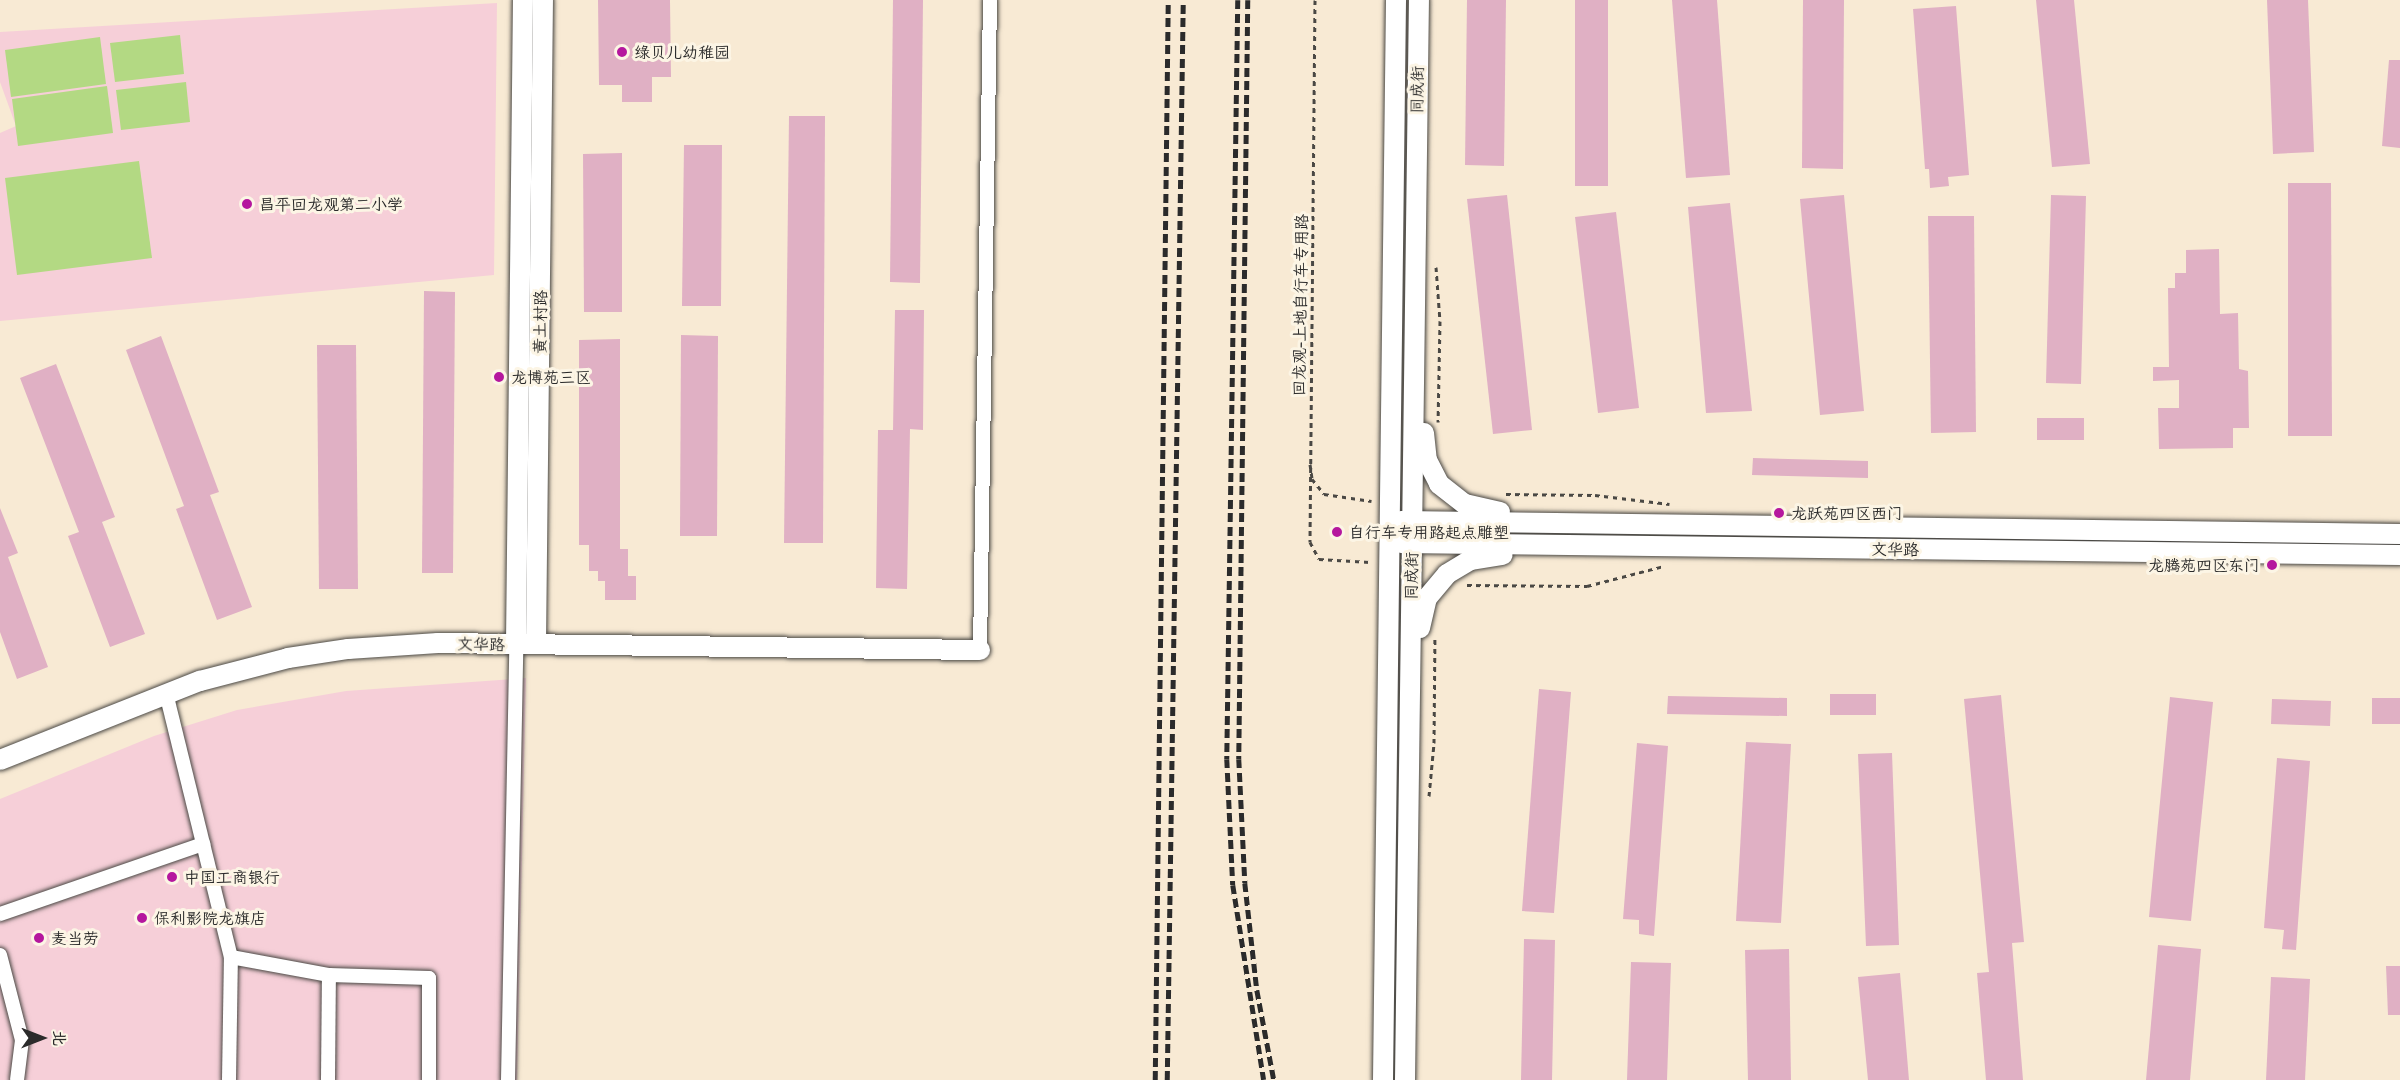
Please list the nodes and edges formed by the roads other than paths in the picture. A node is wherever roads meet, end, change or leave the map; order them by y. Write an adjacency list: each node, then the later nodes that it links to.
1 (524, 0): 15 (street, 黄土村路)
2 (543, 0): 15 (street, 黄土村路)
3 (990, 0): 16 (street)
4 (1396, 0): 7 (street, 同成街)
5 (1419, 0): 6 (street, 同成街)
6 (1415, 266): 8 (street, 同成街); 9 (street)
7 (1390, 521): 8 (street, 文华路); 11 (street, 同成街)
8 (1412, 521): 9 (street, 文华路); 12 (street, 同成街)
9 (1687, 525): 10 (street, 文华路)
10 (2400, 534)
11 (1389, 543): 12 (street, 文华路); 30 (street, 同成街)
12 (1412, 544): 13 (street, 文华路); 19 (street, 同成街)
13 (1605, 546): 14 (street, 文华路); 19 (street)
14 (2400, 555)
15 (526, 644): 16 (street, 文华路); 17 (street, 文华路); 29 (street)
16 (980, 650)
17 (166, 693): 18 (street, 文华路); 20 (street)
18 (0, 760)
19 (1409, 804): 31 (street, 同成街)
20 (203, 844): 21 (street); 23 (street)
21 (0, 914)
22 (0, 955): 25 (street)
23 (231, 957): 24 (street); 26 (street)
24 (329, 975): 27 (street); 28 (street)
25 (16, 1080)
26 (229, 1080)
27 (328, 1080)
28 (429, 1080)
29 (508, 1080)
30 (1383, 1080)
31 (1405, 1080)

